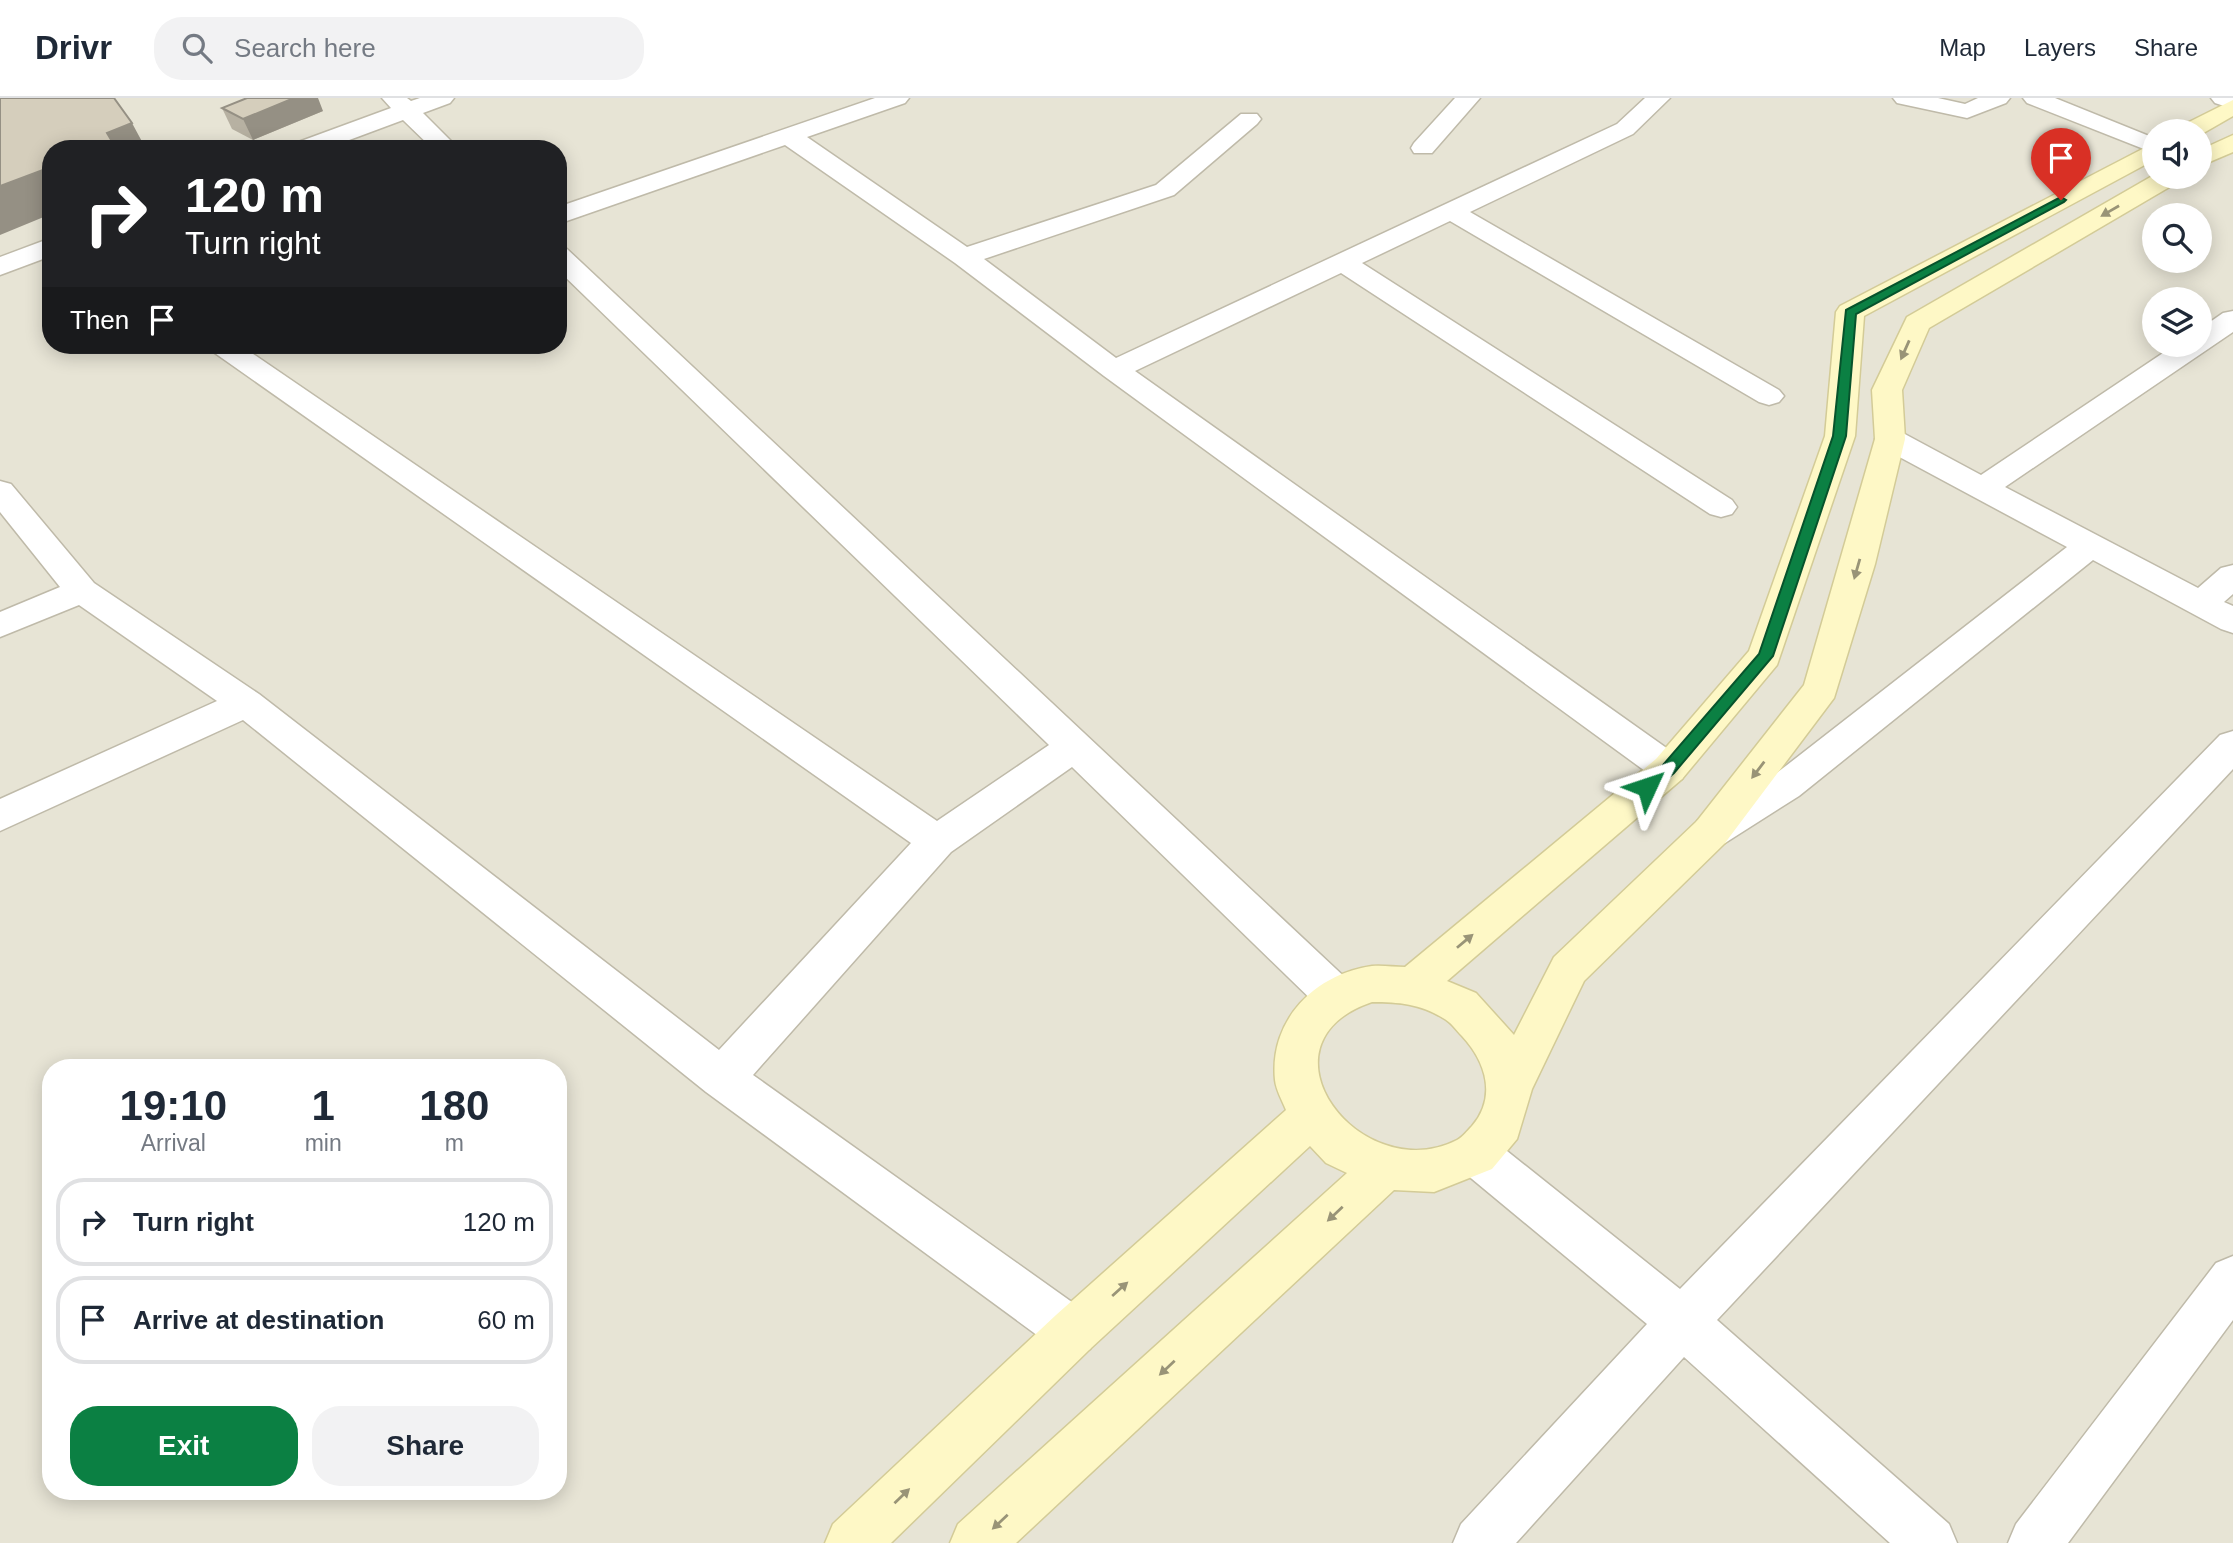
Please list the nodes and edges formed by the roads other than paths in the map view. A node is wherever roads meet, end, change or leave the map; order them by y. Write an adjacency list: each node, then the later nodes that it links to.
1 (442, 98): 9 (street)
2 (897, 98): 13 (street)
3 (1468, 98): 18 (street)
4 (1658, 98): 22 (street)
5 (1905, 98): 6 (street)
6 (1998, 98)
7 (2035, 98): 17 (street)
8 (2222, 98): 10 (street)
9 (400, 104): 14 (street); 15 (street)
10 (2233, 104): 12 (main road)
11 (1249, 119): 25 (street)
12 (2209, 119)
13 (787, 135): 23 (street); 25 (street)
14 (322, 140)
15 (438, 140)
16 (2233, 142): 19 (main road)
17 (2142, 143)
18 (1423, 148)
19 (2212, 153)
20 (2142, 154): 48 (main road)
21 (2148, 189): 35 (main road, one-way to 35)
22 (1451, 211): 26 (street); 34 (street)
23 (567, 213)
24 (42, 250): 28 (street)
25 (964, 257): 33 (street)
26 (1342, 262): 33 (street); 38 (street)
27 (567, 264): 47 (street)
28 (0, 267)
29 (2233, 318): 30 (street)
30 (2212, 333)
31 (235, 354): 51 (street)
32 (2176, 357): 36 (street)
33 (1114, 370): 48 (street)
34 (1769, 397)
35 (1890, 439): 36 (street); 50 (main road, one-way to 50)
36 (1983, 488): 39 (street)
37 (0, 491): 41 (street)
38 (1721, 507)
39 (2091, 545): 42 (street); 50 (street)
40 (2233, 576): 42 (street)
41 (82, 591): 44 (street); 45 (street)
42 (2201, 603): 43 (street)
43 (2233, 621)
44 (0, 625)
45 (246, 703): 49 (street); 54 (street)
46 (2233, 745): 60 (street)
47 (1075, 746): 51 (street); 53 (street)
48 (1668, 769): 52 (main road, one-way to 48)
49 (0, 816)
50 (1711, 832): 55 (main road)
51 (937, 841): 54 (street)
52 (1413, 985): 53 (main road); 55 (main road)
53 (1336, 996): 56 (main road)
54 (722, 1078): 61 (street)
55 (1510, 1088): 57 (main road)
56 (1311, 1116): 58 (main road); 61 (main road, one-way to 56)
57 (1476, 1154): 58 (main road); 60 (street)
58 (1385, 1168): 63 (main road, one-way to 63)
59 (2233, 1280): 66 (street)
60 (1682, 1322): 64 (street); 65 (street)
61 (1073, 1332): 62 (main road, one-way to 61)
62 (852, 1543)
63 (977, 1543)
64 (1480, 1543)
65 (1930, 1543)
66 (2035, 1543)

